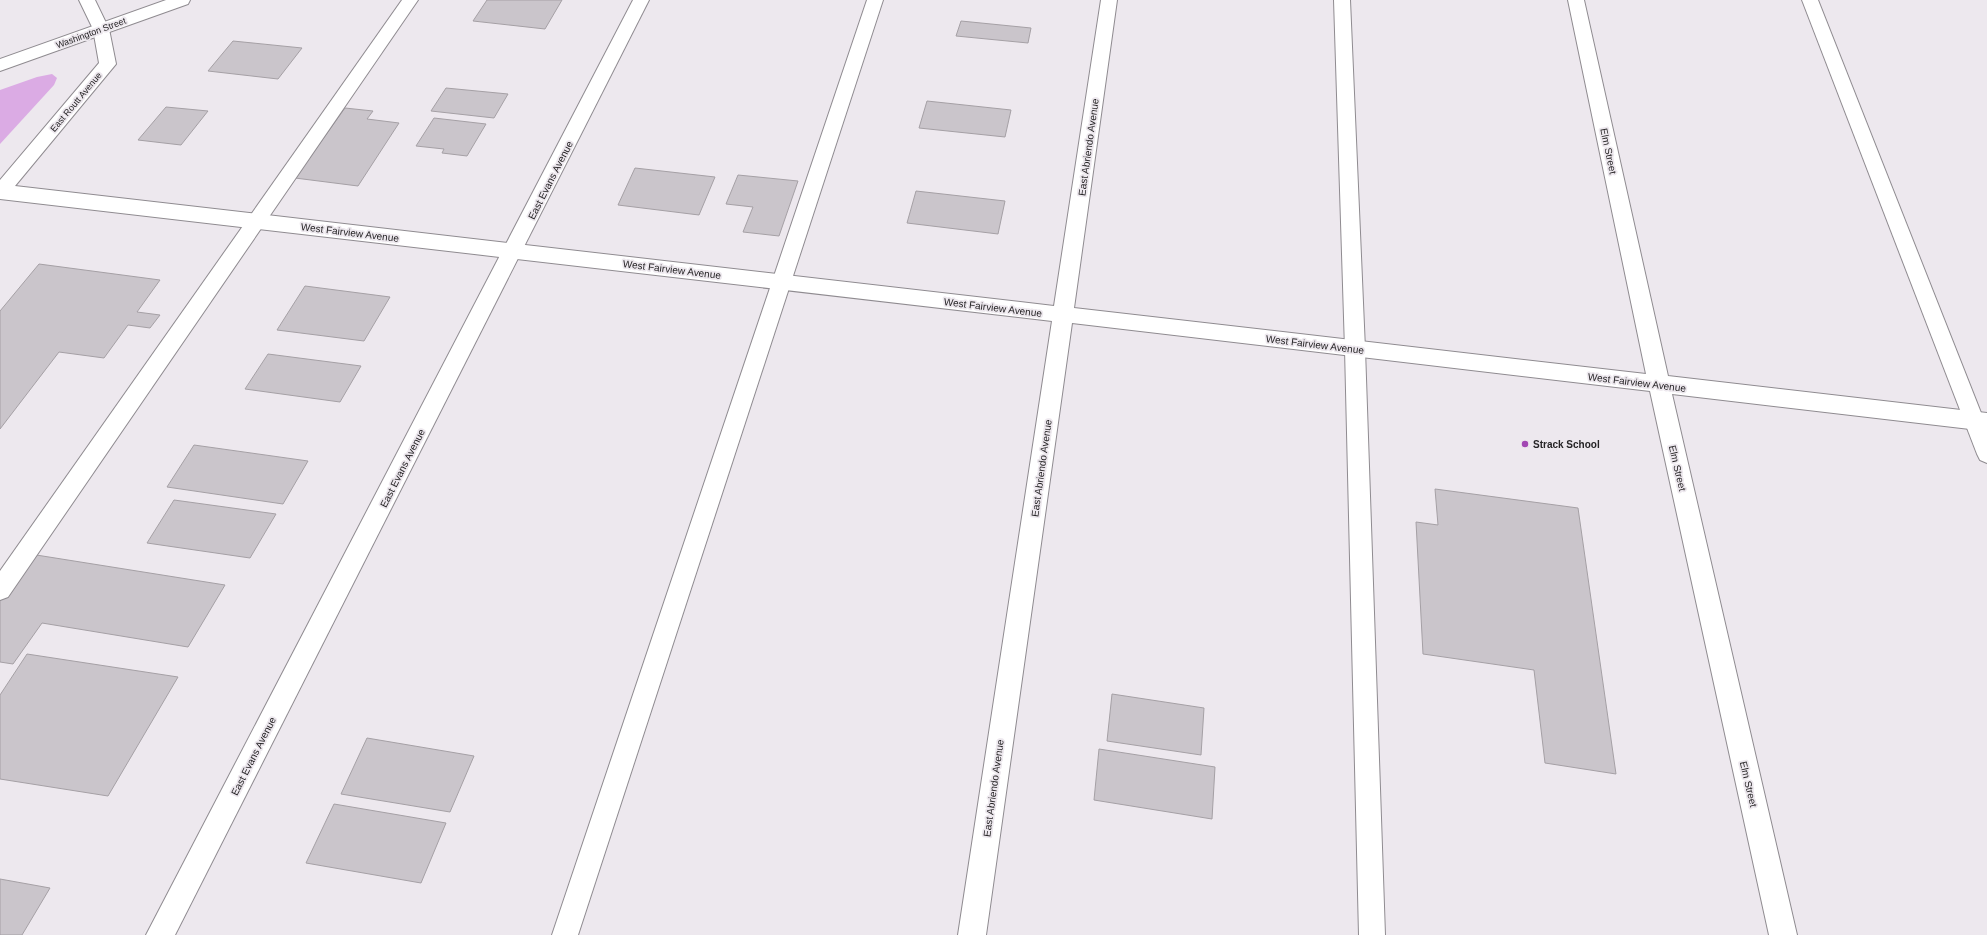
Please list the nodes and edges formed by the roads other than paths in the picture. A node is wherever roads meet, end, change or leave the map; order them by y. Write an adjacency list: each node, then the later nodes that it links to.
1 (87, 0): 10 (street, East Routt Avenue)
2 (182, 0): 10 (street, Washington Street)
3 (410, 0): 13 (lane)
4 (641, 0): 14 (street, East Evans Avenue)
5 (876, 0): 15 (lane)
6 (1109, 0): 16 (street, East Abriendo Avenue)
7 (1342, 0): 17 (lane)
8 (1576, 0): 18 (street, Elm Street)
9 (1810, 0): 19 (lane)
10 (100, 29): 11 (street, Washington Street); 12 (street, East Routt Avenue)
11 (0, 65)
12 (0, 192): 13 (street, West Fairview Avenue)
13 (257, 222): 14 (street, West Fairview Avenue); 21 (lane)
14 (514, 251): 15 (street, West Fairview Avenue); 22 (street, East Evans Avenue)
15 (780, 282): 16 (street, West Fairview Avenue); 23 (lane)
16 (1063, 315): 17 (street, West Fairview Avenue); 24 (street, East Abriendo Avenue)
17 (1355, 349): 18 (street, West Fairview Avenue); 25 (lane)
18 (1659, 384): 19 (street, West Fairview Avenue); 26 (street, Elm Street)
19 (1980, 421): 20 (lane)
20 (1987, 454)
21 (0, 590)
22 (160, 935)
23 (565, 935)
24 (972, 935)
25 (1372, 935)
26 (1783, 935)

